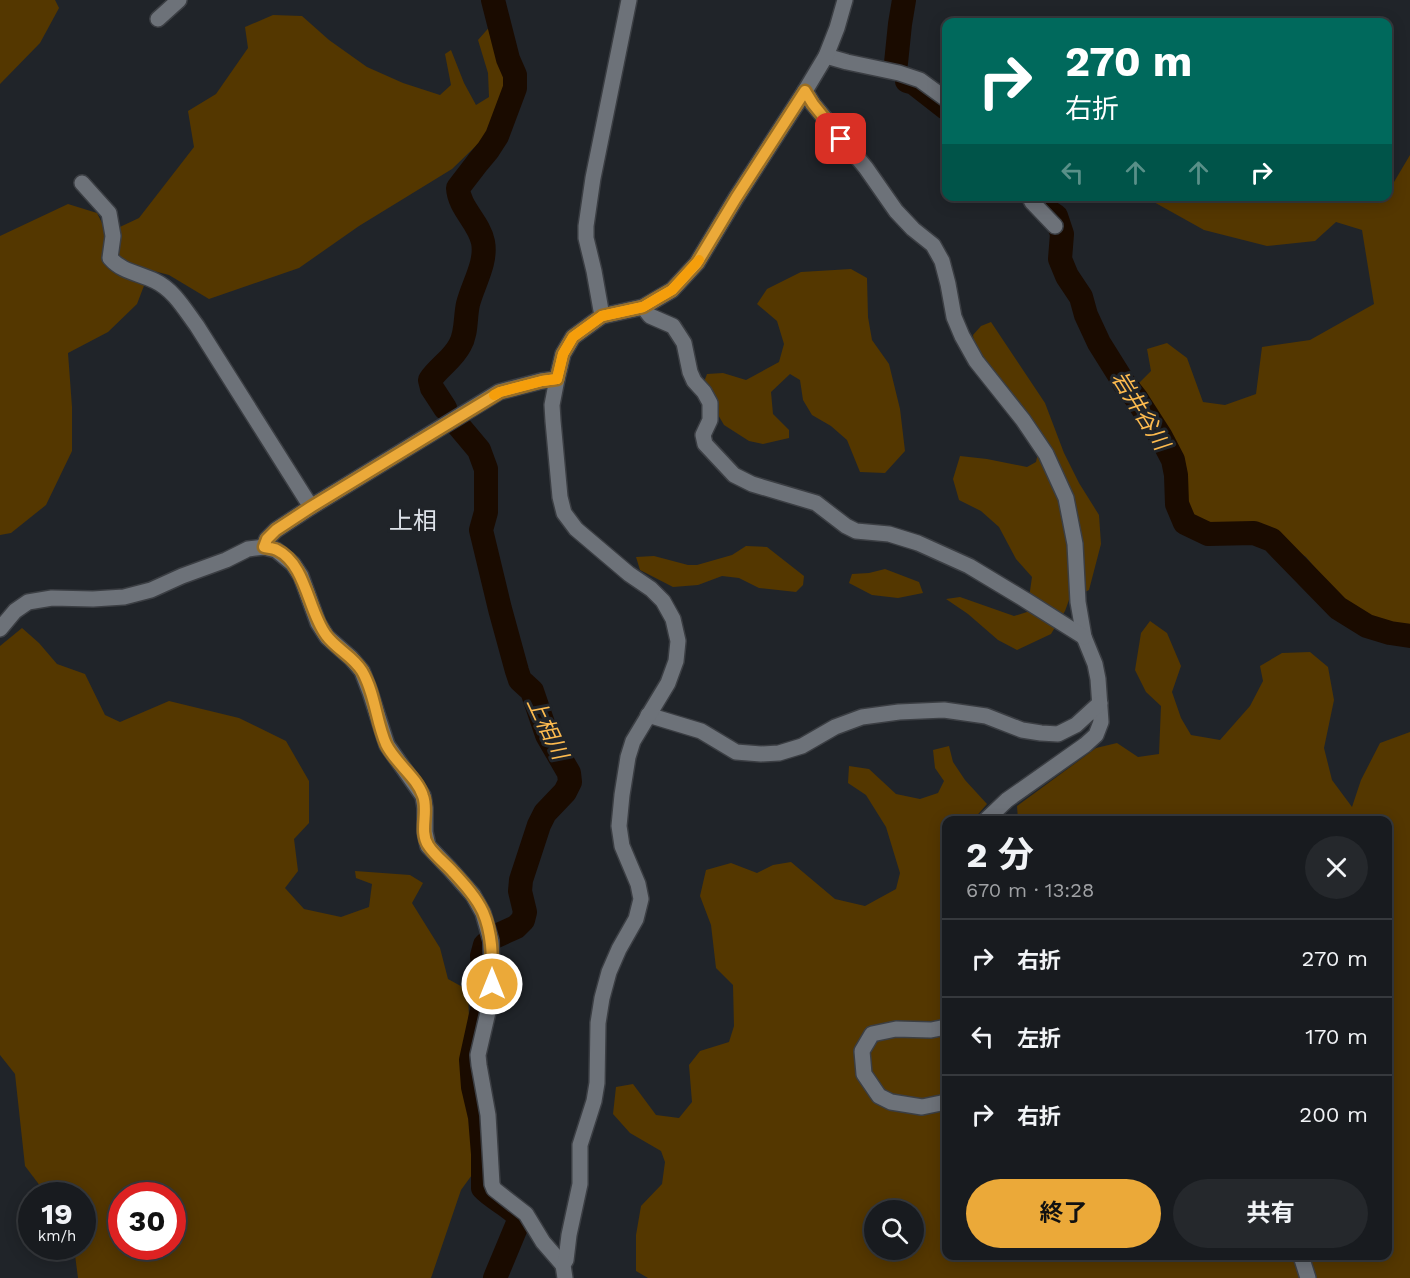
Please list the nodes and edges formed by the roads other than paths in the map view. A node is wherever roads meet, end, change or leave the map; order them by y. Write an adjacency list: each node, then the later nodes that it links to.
1 (179, 0): 4 (street)
2 (629, 0): 12 (street)
3 (845, 0): 5 (street)
4 (158, 19)
5 (826, 56): 6 (street); 7 (street)
6 (805, 91): 11 (street); 17 (street)
7 (942, 96)
8 (82, 183): 14 (street)
9 (1032, 201): 10 (street)
10 (1054, 226)
11 (643, 307): 12 (street); 17 (street)
12 (602, 316): 13 (street)
13 (557, 379): 14 (street); 19 (street)
14 (311, 507): 15 (street)
15 (264, 547): 16 (street); 24 (street)
16 (0, 629)
17 (1084, 638): 18 (street)
18 (1100, 703): 19 (street); 20 (street)
19 (648, 715): 24 (street)
20 (990, 816)
21 (942, 1028): 22 (street)
22 (942, 1103)
23 (1301, 1260): 25 (street)
24 (564, 1272)
25 (1308, 1278)

